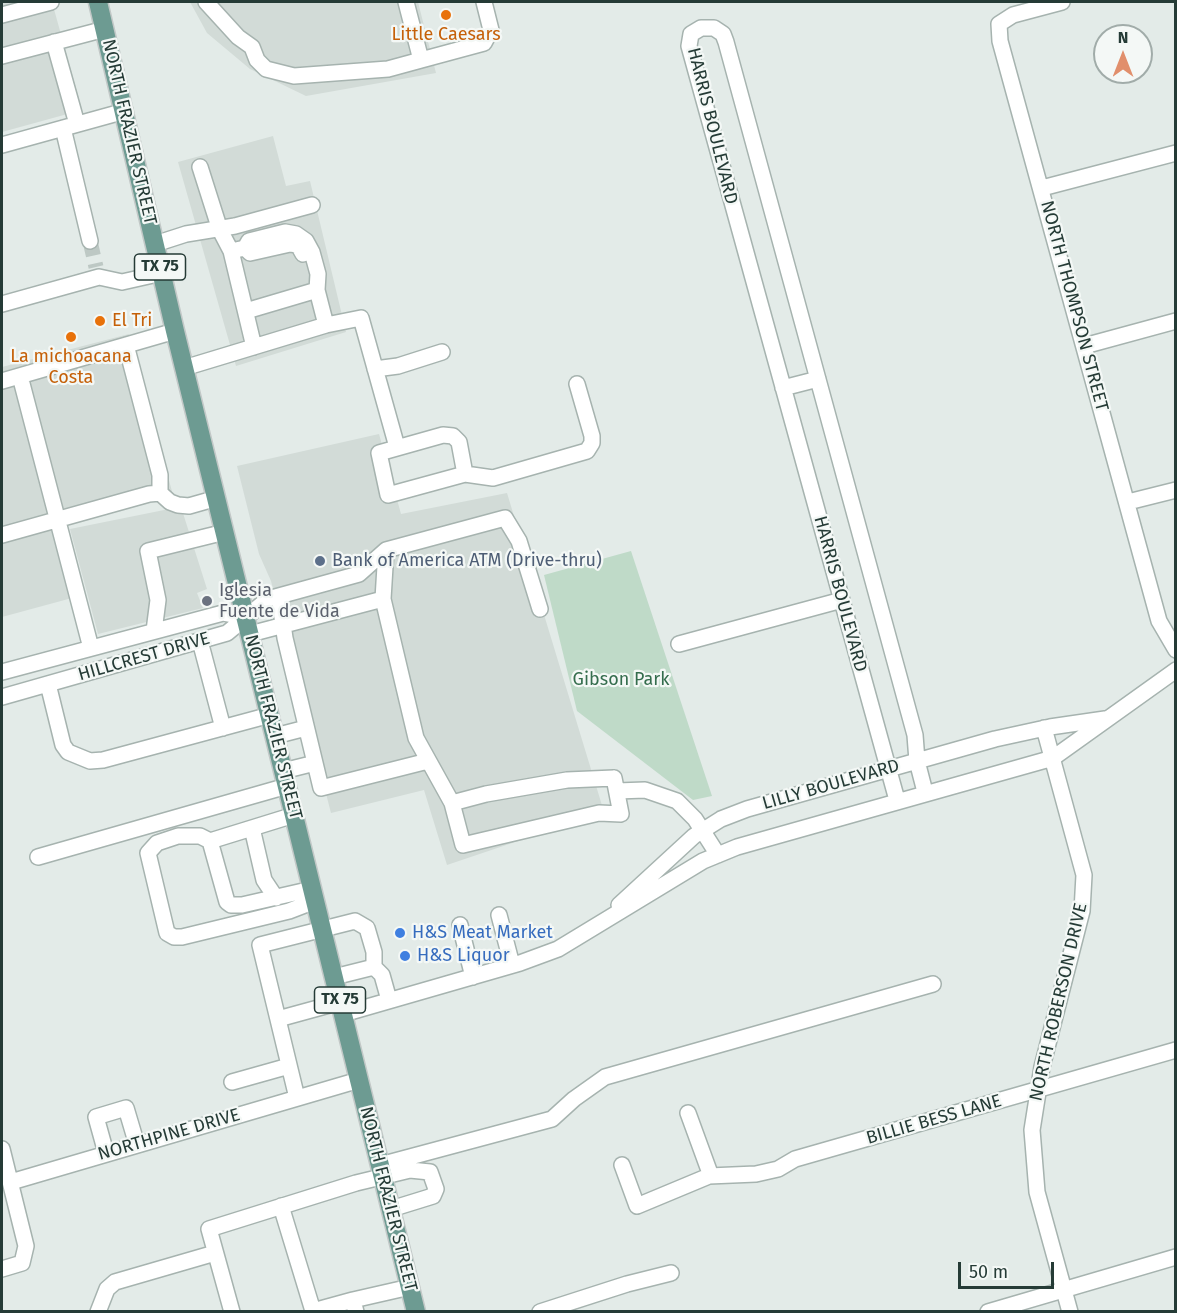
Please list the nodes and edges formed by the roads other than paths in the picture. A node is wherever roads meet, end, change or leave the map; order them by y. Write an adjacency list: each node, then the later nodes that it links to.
1 (51, 2): 7 (street)
2 (98, 2): 8 (main road, NORTH FRAZIER STREET / TX 75)
3 (206, 2): 11 (street)
4 (405, 2): 11 (street)
5 (484, 2): 11 (street)
6 (1062, 2): 17 (street, NORTH THOMPSON STREET)
7 (2, 15)
8 (105, 29): 9 (street); 12 (main road, NORTH FRAZIER STREET / TX 75)
9 (54, 42): 10 (street); 13 (street)
10 (2, 56)
11 (421, 60)
12 (125, 111): 13 (street); 21 (main road, NORTH FRAZIER STREET / TX 75)
13 (70, 126): 14 (street); 20 (street)
14 (2, 145)
15 (1176, 153): 17 (street)
16 (200, 167): 19 (street)
17 (1042, 188): 31 (street, NORTH THOMPSON STREET)
18 (312, 205): 19 (street)
19 (220, 230): 21 (street); 22 (street)
20 (90, 241)
21 (155, 244): 23 (main road, NORTH FRAZIER STREET / TX 75)
22 (238, 250): 24 (street); 26 (street)
23 (162, 273): 25 (street); 29 (main road, NORTH FRAZIER STREET / TX 75)
24 (317, 290): 26 (street); 28 (street)
25 (2, 304)
26 (246, 311): 32 (street)
27 (1176, 321): 31 (street)
28 (326, 325): 32 (street); 35 (street)
29 (175, 331): 30 (street); 34 (main road, NORTH FRAZIER STREET / TX 75)
30 (126, 345): 36 (street); 44 (street)
31 (1084, 346): 46 (street, NORTH THOMPSON STREET)
32 (254, 347): 34 (street)
33 (442, 352): 35 (street)
34 (184, 368): 45 (main road, NORTH FRAZIER STREET / TX 75)
35 (375, 369): 41 (street)
36 (20, 376): 38 (street); 47 (street)
37 (818, 379): 40 (street); 40 (street, HARRIS BOULEVARD); 74 (street, HARRIS BOULEVARD)
38 (2, 381)
39 (577, 384): 42 (street)
40 (783, 388): 53 (street, HARRIS BOULEVARD)
41 (397, 447): 42 (street); 42 (street)
42 (465, 474)
43 (1176, 490): 46 (street)
44 (160, 493): 45 (street); 47 (street)
45 (217, 498): 48 (main road, NORTH FRAZIER STREET / TX 75)
46 (1128, 502): 61 (street, NORTH THOMPSON STREET)
47 (58, 519): 49 (street); 60 (street)
48 (225, 532): 55 (main road, NORTH FRAZIER STREET / TX 75); 57 (street)
49 (2, 535)
50 (387, 550): 51 (street); 52 (street); 54 (street)
51 (279, 596): 55 (street); 56 (street)
52 (383, 599): 56 (street); 73 (street)
53 (842, 600): 59 (street); 76 (street, HARRIS BOULEVARD)
54 (540, 609)
55 (248, 625): 56 (street); 57 (street, HILLCREST DRIVE); 58 (street, HILLCREST DRIVE); 66 (main road, NORTH FRAZIER STREET / TX 75)
56 (284, 625): 69 (street)
57 (154, 631): 60 (street, HILLCREST DRIVE)
58 (200, 641): 64 (street, HILLCREST DRIVE); 68 (street)
59 (679, 644)
60 (91, 648): 63 (street, HILLCREST DRIVE)
61 (1176, 650)
62 (1176, 670): 67 (street, LILLY BOULEVARD)
63 (2, 672)
64 (48, 684): 65 (street, HILLCREST DRIVE); 68 (street)
65 (2, 697)
66 (270, 716): 68 (street); 71 (main road, NORTH FRAZIER STREET / TX 75)
67 (1105, 719): 70 (street, LILLY BOULEVARD); 72 (street, LILLY BOULEVARD)
68 (223, 728)
69 (306, 728): 71 (street); 75 (street)
70 (1044, 728): 72 (street, NORTH ROBERSON DRIVE); 74 (street, LILLY BOULEVARD)
71 (275, 736): 77 (main road, NORTH FRAZIER STREET / TX 75)
72 (1053, 758): 79 (street, LILLY BOULEVARD); 106 (street, NORTH ROBERSON DRIVE)
73 (428, 761): 75 (street); 81 (street)
74 (917, 761): 76 (street, LILLY BOULEVARD); 79 (street, HARRIS BOULEVARD)
75 (315, 763): 77 (street)
76 (889, 769): 80 (street, HARRIS BOULEVARD); 84 (street, LILLY BOULEVARD)
77 (285, 778): 82 (main road, NORTH FRAZIER STREET / TX 75); 87 (street)
78 (617, 791): 81 (street); 81 (street); 84 (street)
79 (925, 792): 80 (street, LILLY BOULEVARD)
80 (897, 800): 86 (street, LILLY BOULEVARD)
81 (452, 803)
82 (294, 815): 83 (street); 88 (main road, NORTH FRAZIER STREET / TX 75)
83 (252, 828): 85 (street); 89 (street)
84 (704, 830): 86 (street); 92 (street, LILLY BOULEVARD)
85 (210, 841): 88 (street); 89 (street)
86 (718, 855): 92 (street, LILLY BOULEVARD)
87 (38, 857)
88 (314, 895): 89 (street); 93 (main road, NORTH FRAZIER STREET / TX 75)
89 (276, 898)
90 (499, 915): 94 (street)
91 (460, 925): 96 (street)
92 (595, 927): 94 (street, LILLY BOULEVARD)
93 (322, 930): 95 (street); 97 (main road, NORTH FRAZIER STREET / TX 75); 101 (street)
94 (512, 965): 96 (street, LILLY BOULEVARD)
95 (374, 967): 97 (street); 99 (street)
96 (473, 976): 99 (street, LILLY BOULEVARD)
97 (334, 977): 100 (main road, NORTH FRAZIER STREET / TX 75)
98 (933, 984): 113 (street)
99 (389, 1000): 100 (street, LILLY BOULEVARD)
100 (341, 1008): 101 (street, LILLY BOULEVARD); 104 (main road, NORTH FRAZIER STREET / TX 75)
101 (278, 1019): 103 (street)
102 (1176, 1050): 106 (street, BILLIE BESS LANE)
103 (289, 1066): 105 (street); 107 (street)
104 (359, 1080): 107 (street, NORTHPINE DRIVE); 113 (main road, NORTH FRAZIER STREET / TX 75)
105 (232, 1082)
106 (1037, 1090): 114 (street, BILLIE BESS LANE); 123 (street, NORTH ROBERSON DRIVE)
107 (297, 1098): 109 (street, NORTHPINE DRIVE)
108 (687, 1113): 114 (street)
109 (137, 1144): 111 (street, NORTHPINE DRIVE); 111 (street)
110 (2, 1149): 115 (street)
111 (106, 1154): 115 (street, NORTHPINE DRIVE)
112 (622, 1165): 114 (street, BILLIE BESS LANE)
113 (382, 1171): 116 (street); 117 (main road, NORTH FRAZIER STREET / TX 75); 117 (street)
114 (711, 1176)
115 (11, 1182): 120 (street)
116 (281, 1206): 118 (street); 124 (street)
117 (391, 1209): 122 (main road, NORTH FRAZIER STREET / TX 75)
118 (215, 1253): 125 (street); 126 (street)
119 (1176, 1257): 123 (street)
120 (2, 1269)
121 (671, 1273): 128 (street)
122 (410, 1287): 124 (street); 127 (main road, NORTH FRAZIER STREET / TX 75)
123 (1064, 1288): 129 (street); 130 (street, NORTH ROBERSON DRIVE)
124 (355, 1306)
125 (98, 1311)
126 (232, 1311)
127 (416, 1311)
128 (540, 1311)
129 (988, 1311)
130 (1070, 1311)

